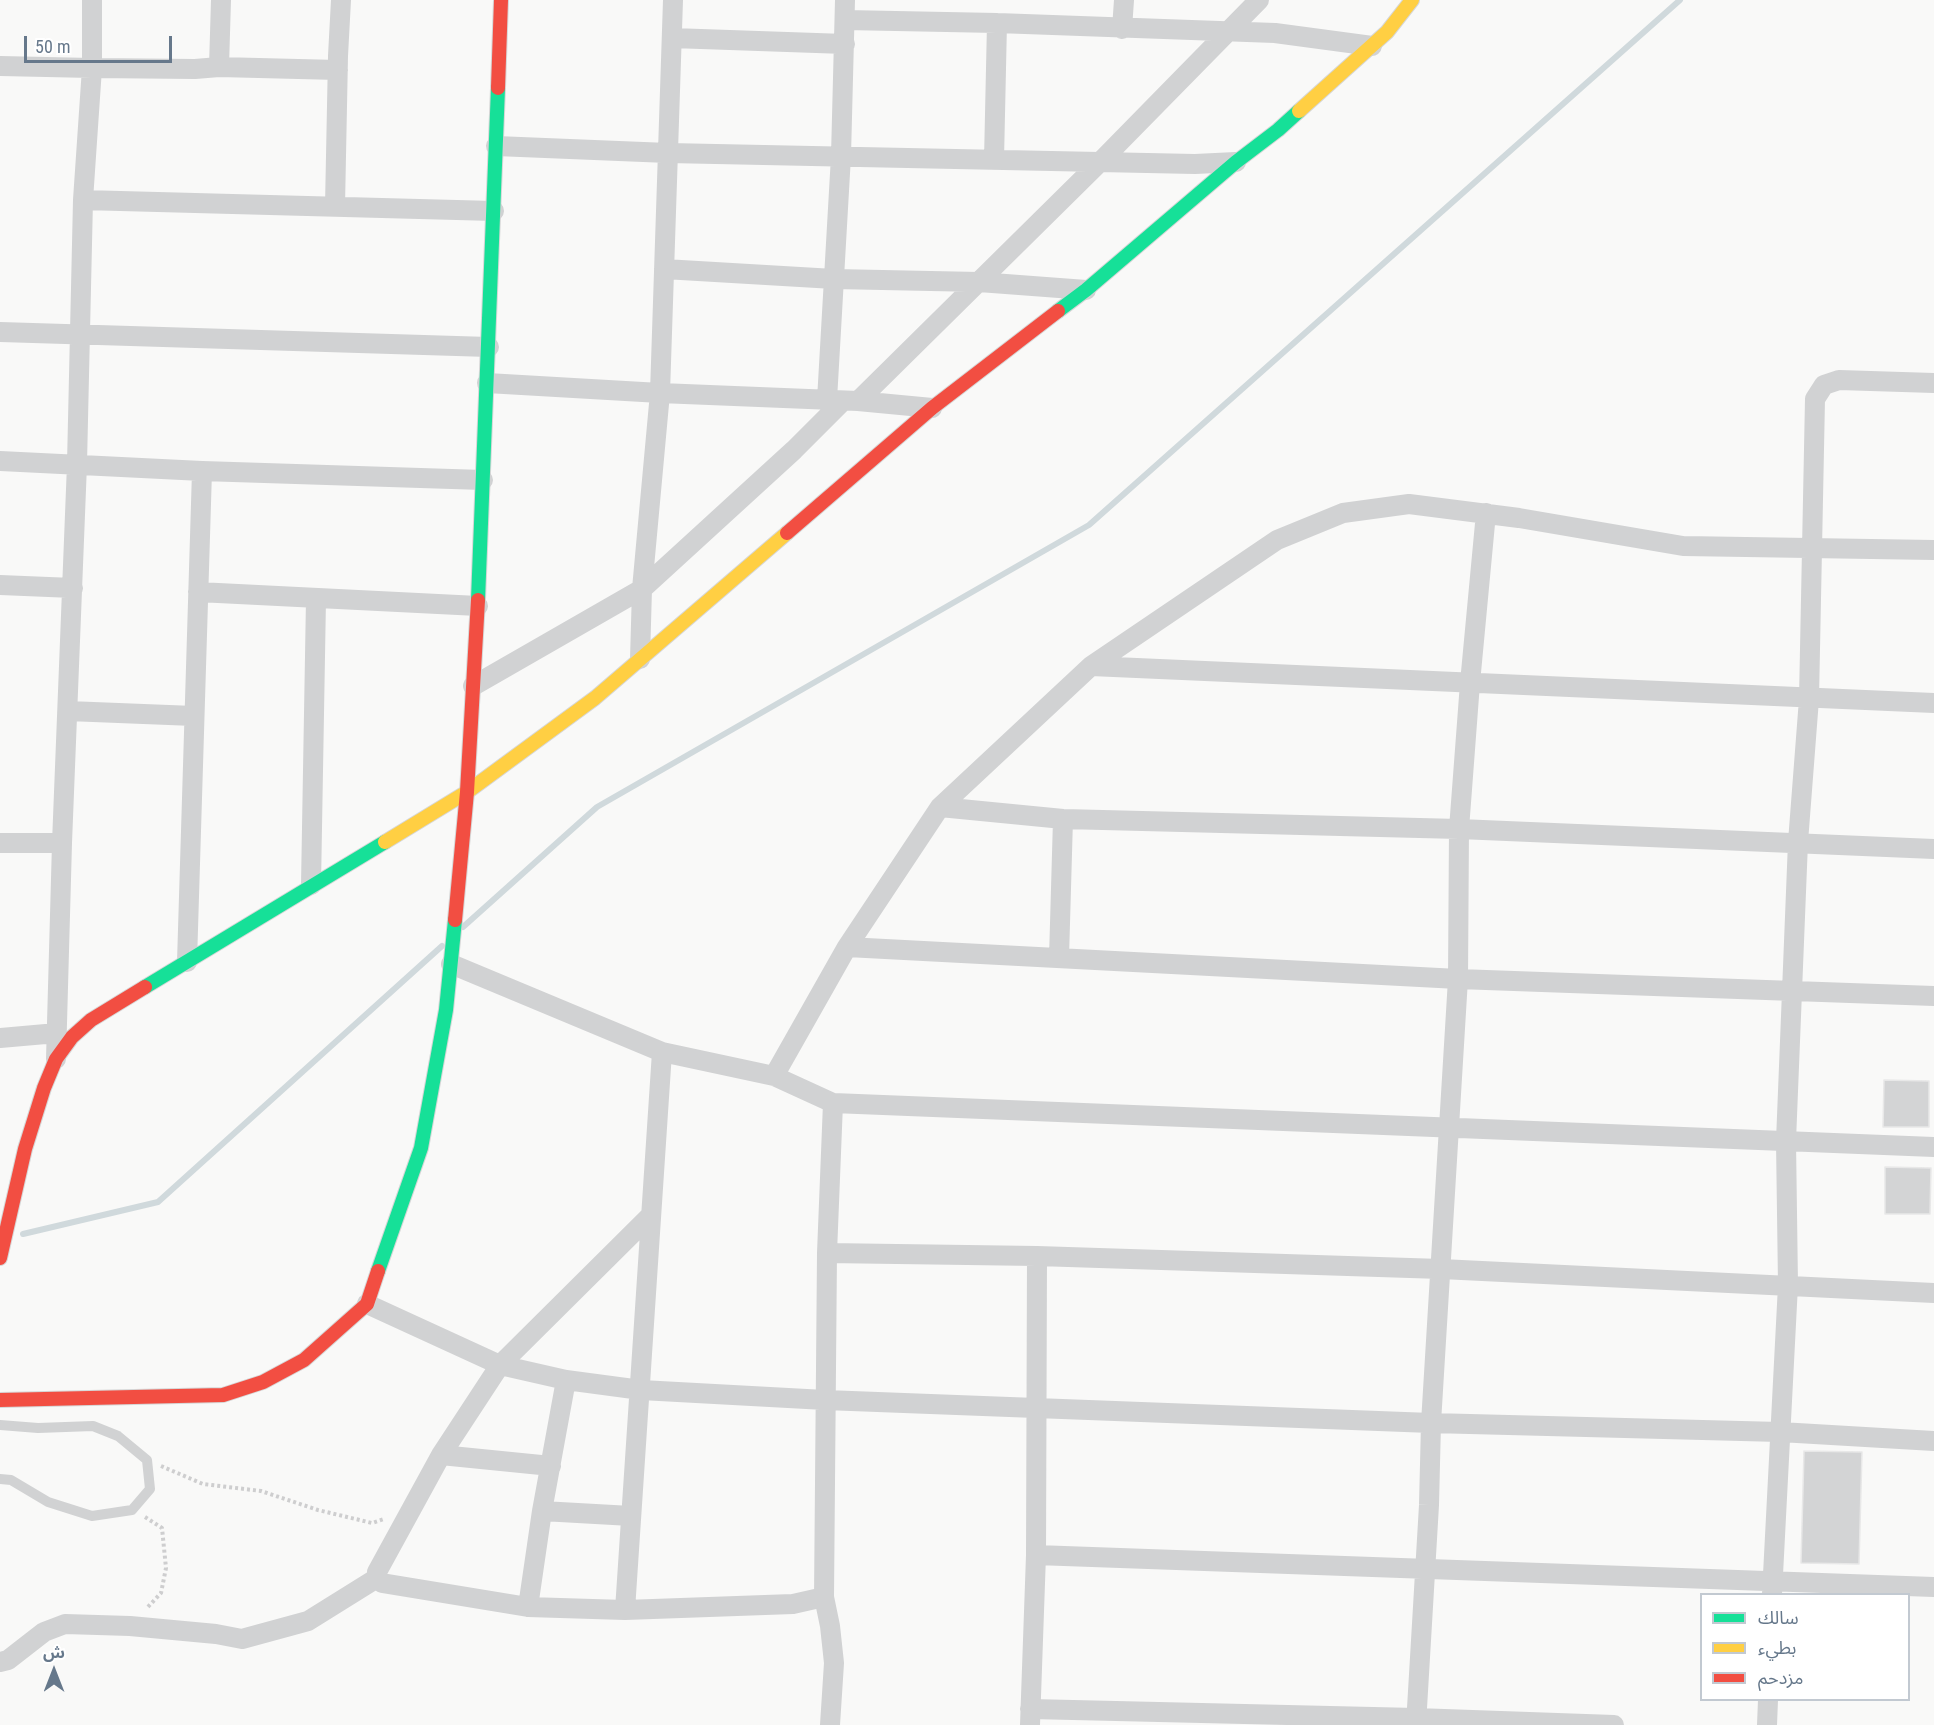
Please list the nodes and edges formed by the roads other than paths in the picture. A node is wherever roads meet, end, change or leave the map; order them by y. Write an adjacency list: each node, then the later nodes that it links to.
1 (92, 0): 19 (street)
2 (221, 0): 18 (street)
3 (341, 0): 20 (street)
4 (501, 0): 21 (street)
5 (673, 0): 14 (street)
6 (846, 0): 10 (street)
7 (1124, 0): 12 (street)
8 (1259, 0): 13 (street)
9 (1412, 0): 16 (street)
10 (845, 20): 11 (street); 15 (street)
11 (997, 23): 12 (street); 24 (street)
12 (1122, 28): 13 (street)
13 (1227, 32): 16 (street); 25 (street)
14 (672, 38): 15 (street); 22 (street)
15 (845, 44): 23 (street)
16 (1372, 46): 26 (street)
17 (0, 66): 19 (street)
18 (219, 68): 19 (street); 20 (street)
19 (92, 69): 27 (street)
20 (338, 70): 28 (street)
21 (496, 146): 22 (street); 29 (street)
22 (668, 153): 23 (street); 30 (street)
23 (841, 156): 24 (street); 31 (street)
24 (994, 160): 25 (street)
25 (1100, 162): 26 (street); 32 (street)
26 (1236, 162): 33 (street)
27 (83, 200): 28 (street); 35 (street)
28 (336, 206): 29 (street)
29 (494, 211): 36 (street)
30 (664, 269): 31 (street); 39 (street)
31 (834, 279): 32 (street); 40 (street)
32 (979, 282): 33 (street); 40 (street)
33 (1086, 290): 41 (street)
34 (0, 332): 35 (street)
35 (79, 336): 36 (street); 43 (street)
36 (489, 347): 37 (street)
37 (487, 382): 39 (street); 45 (street)
38 (1934, 383): 47 (street)
39 (660, 393): 40 (street); 51 (street)
40 (843, 400): 41 (street); 51 (street)
41 (932, 408): 55 (street)
42 (0, 461): 43 (street)
43 (77, 464): 44 (street); 50 (street)
44 (202, 471): 45 (street); 52 (street)
45 (483, 480): 54 (street)
46 (1486, 513): 47 (street); 56 (street); 57 (street)
47 (1812, 548): 48 (street); 59 (street)
48 (1934, 550)
49 (0, 585): 50 (street)
50 (73, 588): 61 (street)
51 (642, 589): 55 (street); 58 (street)
52 (198, 592): 53 (street); 62 (street)
53 (316, 599): 54 (street); 71 (street)
54 (478, 606): 58 (street)
55 (640, 659): 63 (street)
56 (1091, 666): 57 (street); 64 (street)
57 (1470, 683): 59 (street); 66 (street)
58 (473, 686): 63 (street)
59 (1809, 699): 60 (street); 67 (street)
60 (1934, 703)
61 (68, 711): 62 (street); 69 (street)
62 (194, 716): 74 (street)
63 (467, 792): 71 (street); 75 (street)
64 (940, 807): 65 (street); 72 (street)
65 (1063, 819): 66 (street); 73 (street)
66 (1459, 829): 67 (street); 76 (street)
67 (1798, 842): 70 (street); 77 (street)
68 (0, 843): 69 (street)
69 (62, 843): 79 (street)
70 (1934, 849)
71 (311, 885): 74 (street)
72 (847, 947): 73 (street); 83 (street)
73 (1059, 958): 76 (street)
74 (187, 962): 82 (street)
75 (451, 964): 81 (street); 95 (street)
76 (1458, 979): 77 (street); 85 (street)
77 (1792, 989): 78 (street); 86 (street)
78 (1934, 996)
79 (57, 1033): 80 (street); 82 (street)
80 (0, 1038)
81 (662, 1052): 83 (street); 88 (street)
82 (56, 1059): 91 (street)
83 (774, 1076): 84 (street)
84 (833, 1103): 85 (street); 89 (street)
85 (1448, 1127): 86 (street); 92 (street)
86 (1786, 1141): 87 (street); 93 (street)
87 (1934, 1147)
88 (651, 1215): 96 (street); 98 (street)
89 (827, 1253): 90 (street); 100 (street)
90 (1037, 1256): 92 (street); 101 (street)
91 (0, 1258)
92 (1441, 1269): 93 (street); 102 (street)
93 (1788, 1285): 94 (street); 104 (street)
94 (1934, 1293)
95 (366, 1304): 96 (street); 99 (street)
96 (500, 1365): 97 (street); 106 (street)
97 (567, 1380): 98 (street); 107 (street)
98 (641, 1390): 100 (street); 110 (street)
99 (0, 1400)
100 (825, 1400): 101 (street); 116 (street)
101 (1037, 1408): 102 (street); 111 (street)
102 (1431, 1423): 104 (street); 112 (street)
103 (0, 1425): 108 (lane)
104 (1780, 1432): 105 (street); 114 (street)
105 (1934, 1441)
106 (441, 1455): 107 (street); 113 (street)
107 (551, 1466): 109 (street)
108 (0, 1479)
109 (542, 1511): 110 (street); 117 (street)
110 (631, 1516): 118 (street)
111 (1036, 1555): 112 (street); 121 (street)
112 (1425, 1569): 114 (street); 122 (street)
113 (377, 1578): 117 (street); 119 (street)
114 (1772, 1587): 115 (street)
115 (1934, 1587)
116 (824, 1597): 118 (street); 123 (street)
117 (528, 1607): 118 (street)
118 (625, 1610)
119 (0, 1662)
120 (1768, 1701): 125 (street)
121 (1030, 1717): 122 (street)
122 (1416, 1721): 124 (street)
123 (830, 1725)
124 (1614, 1725)
125 (1767, 1725)

